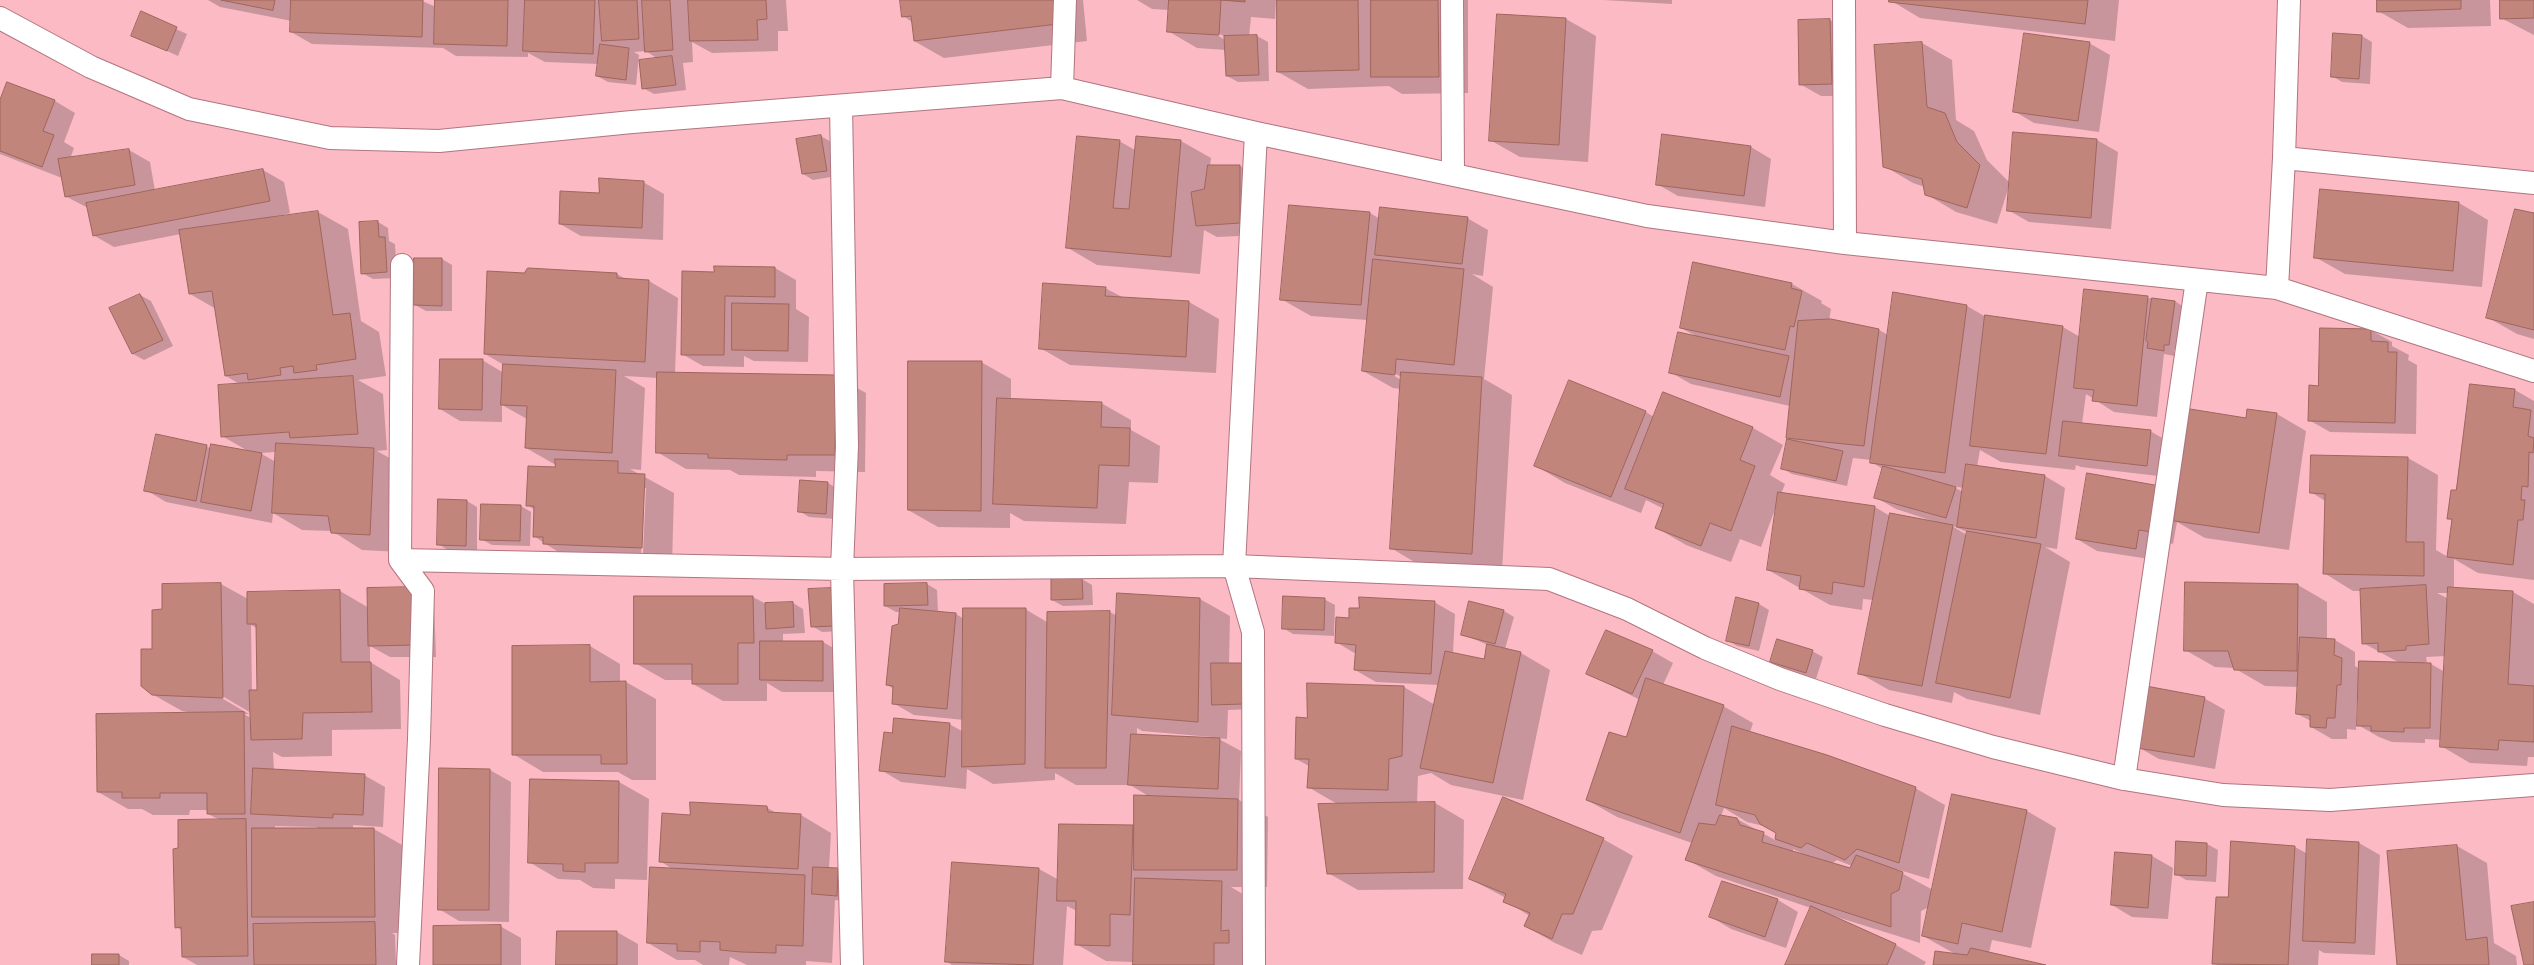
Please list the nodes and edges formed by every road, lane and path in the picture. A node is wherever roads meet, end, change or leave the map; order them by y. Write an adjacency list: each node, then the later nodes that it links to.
1 (1065, 0): 6 (street)
2 (1452, 0): 10 (street)
3 (1844, 0): 12 (street)
4 (2289, 0): 9 (street)
5 (1, 19): 7 (street)
6 (1062, 88): 7 (street); 8 (street)
7 (841, 106): 19 (street)
8 (1256, 133): 10 (street); 18 (street)
9 (2284, 158): 11 (street); 15 (street)
10 (1453, 174): 12 (street)
11 (2534, 183)
12 (1845, 243): 14 (street)
13 (402, 265): 17 (street)
14 (2197, 280): 15 (street); 20 (street)
15 (2277, 288): 16 (street)
16 (2534, 371)
17 (400, 560): 19 (street); 22 (street)
18 (1234, 566): 19 (street); 20 (street); 24 (street)
19 (842, 569): 23 (street)
20 (2124, 779): 21 (street)
21 (2534, 785)
22 (408, 965)
23 (852, 965)
24 (1254, 965)

